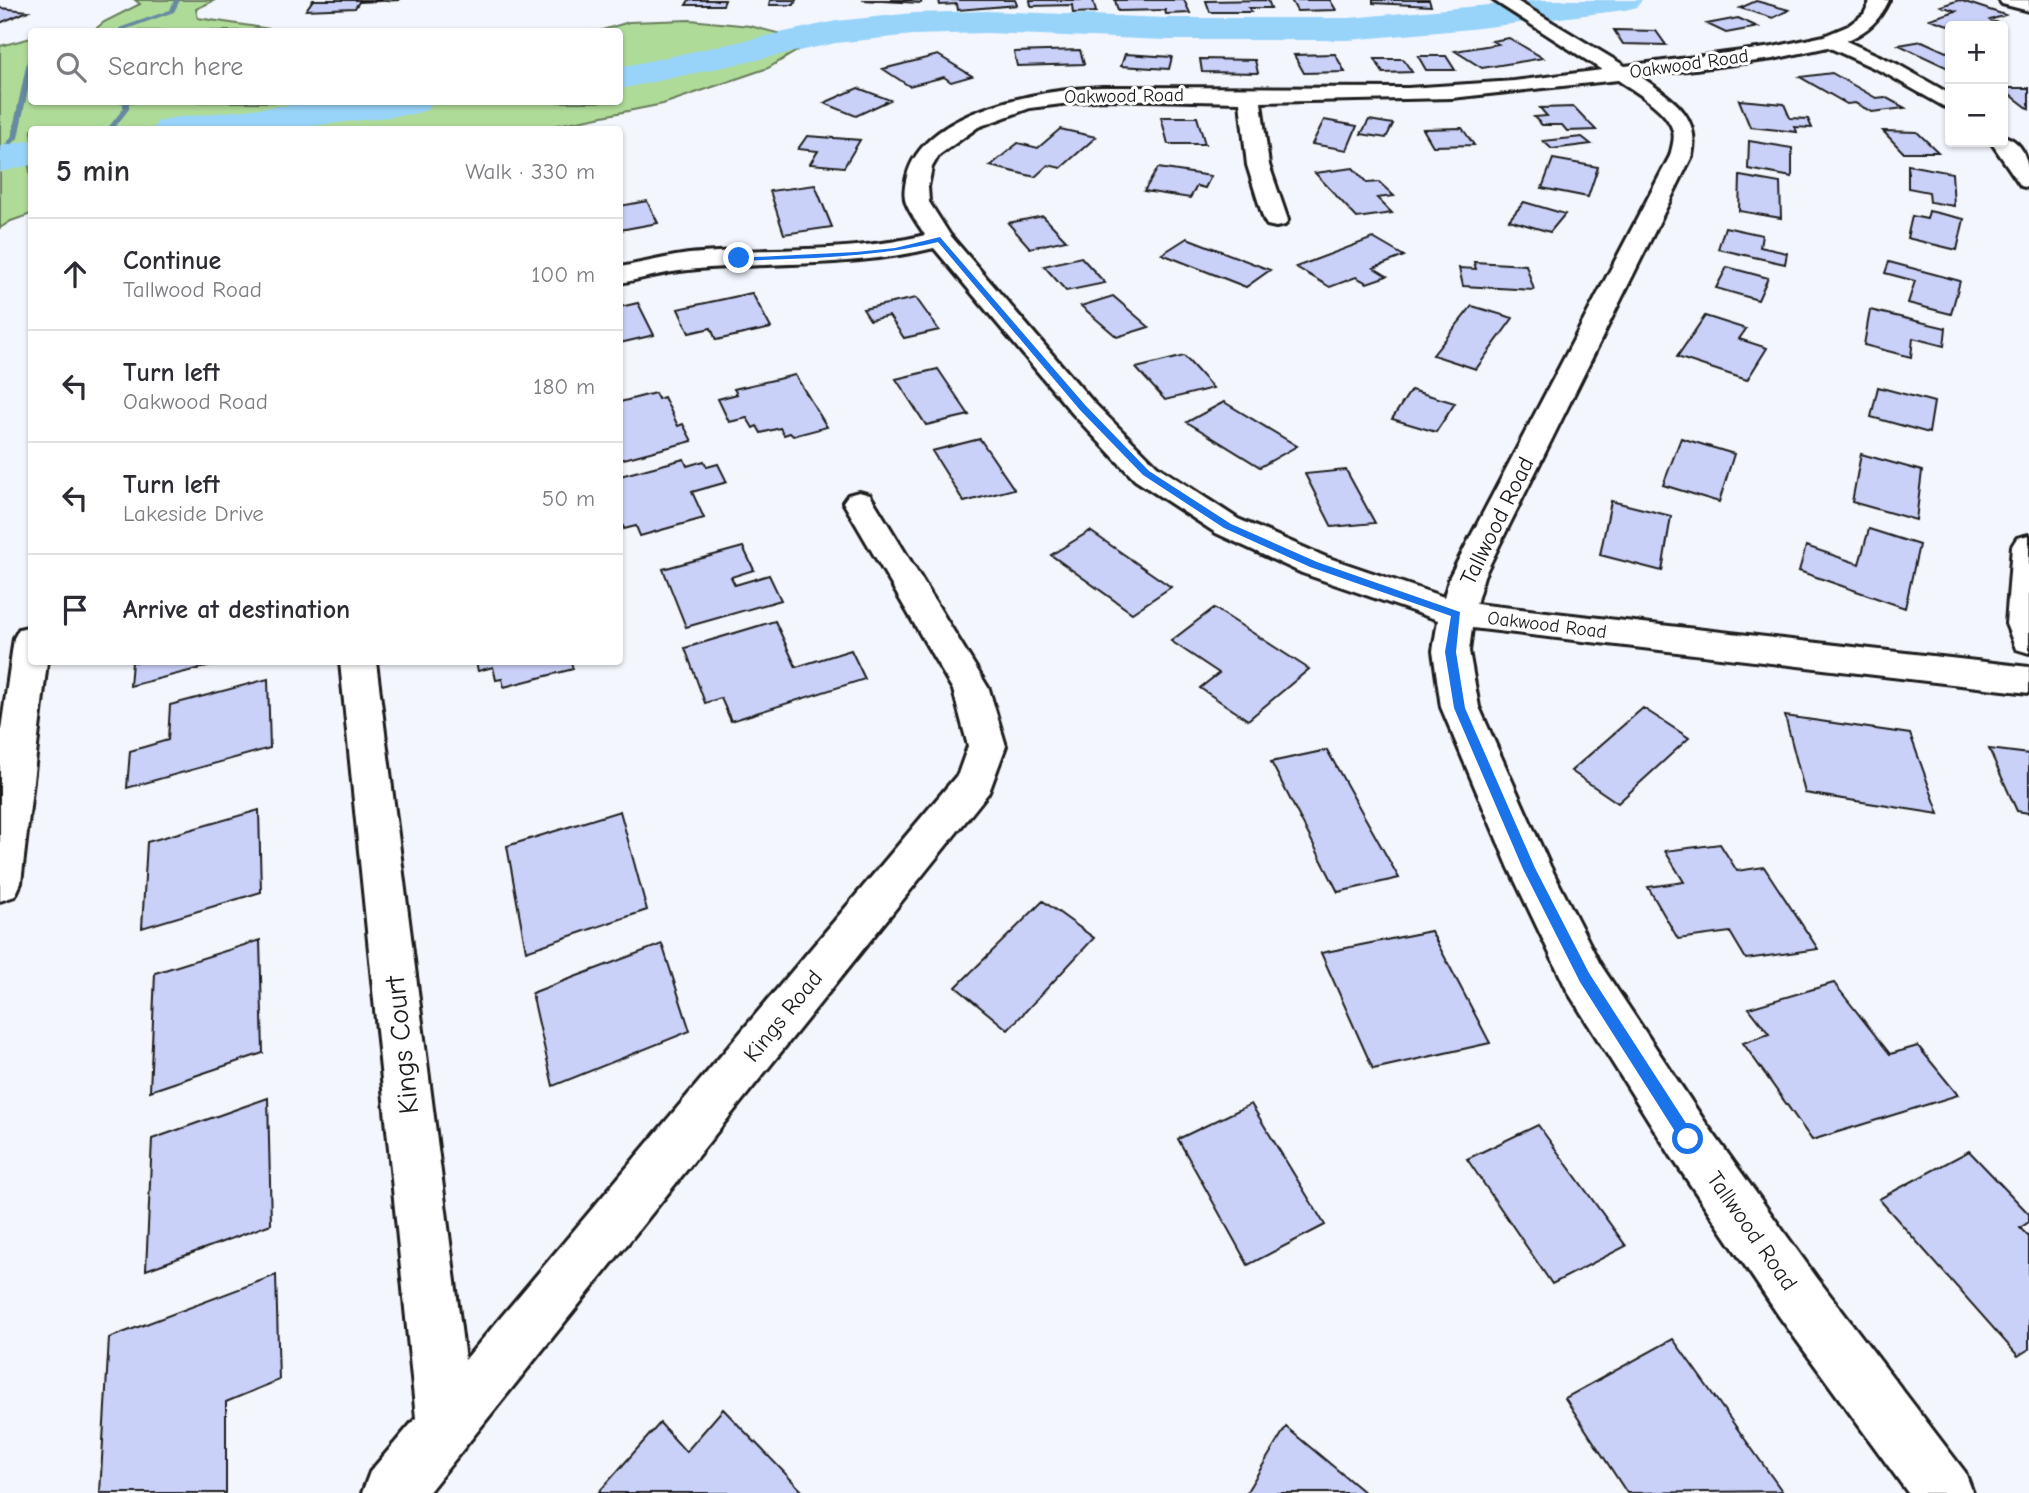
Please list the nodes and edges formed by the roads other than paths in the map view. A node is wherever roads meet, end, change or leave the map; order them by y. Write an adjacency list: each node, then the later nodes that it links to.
1 (1502, 0): 6 (street, Tallwood Road)
2 (1880, 0): 5 (street, Oakwood Road)
3 (2008, 0): 4 (street)
4 (2029, 5)
5 (1831, 41): 6 (street, Oakwood Road); 8 (street)
6 (1619, 73): 7 (street, Oakwood Road); 16 (street, Tallwood Road)
7 (1250, 96): 11 (street); 12 (street, Oakwood Road)
8 (1945, 99)
9 (2007, 147): 10 (street)
10 (2029, 181)
11 (1276, 220)
12 (940, 240): 13 (street); 16 (street, Oakwood Road)
13 (623, 274)
14 (859, 502): 22 (street, Kings Road)
15 (2029, 546): 17 (street)
16 (1456, 614): 20 (street, Oakwood Road); 24 (street, Tallwood Road)
17 (2029, 640)
18 (28, 665): 21 (street)
19 (358, 665): 22 (street, Kings Court)
20 (2029, 680)
21 (0, 883)
22 (445, 1428): 23 (street, Kings Road)
23 (391, 1493)
24 (1944, 1493)

